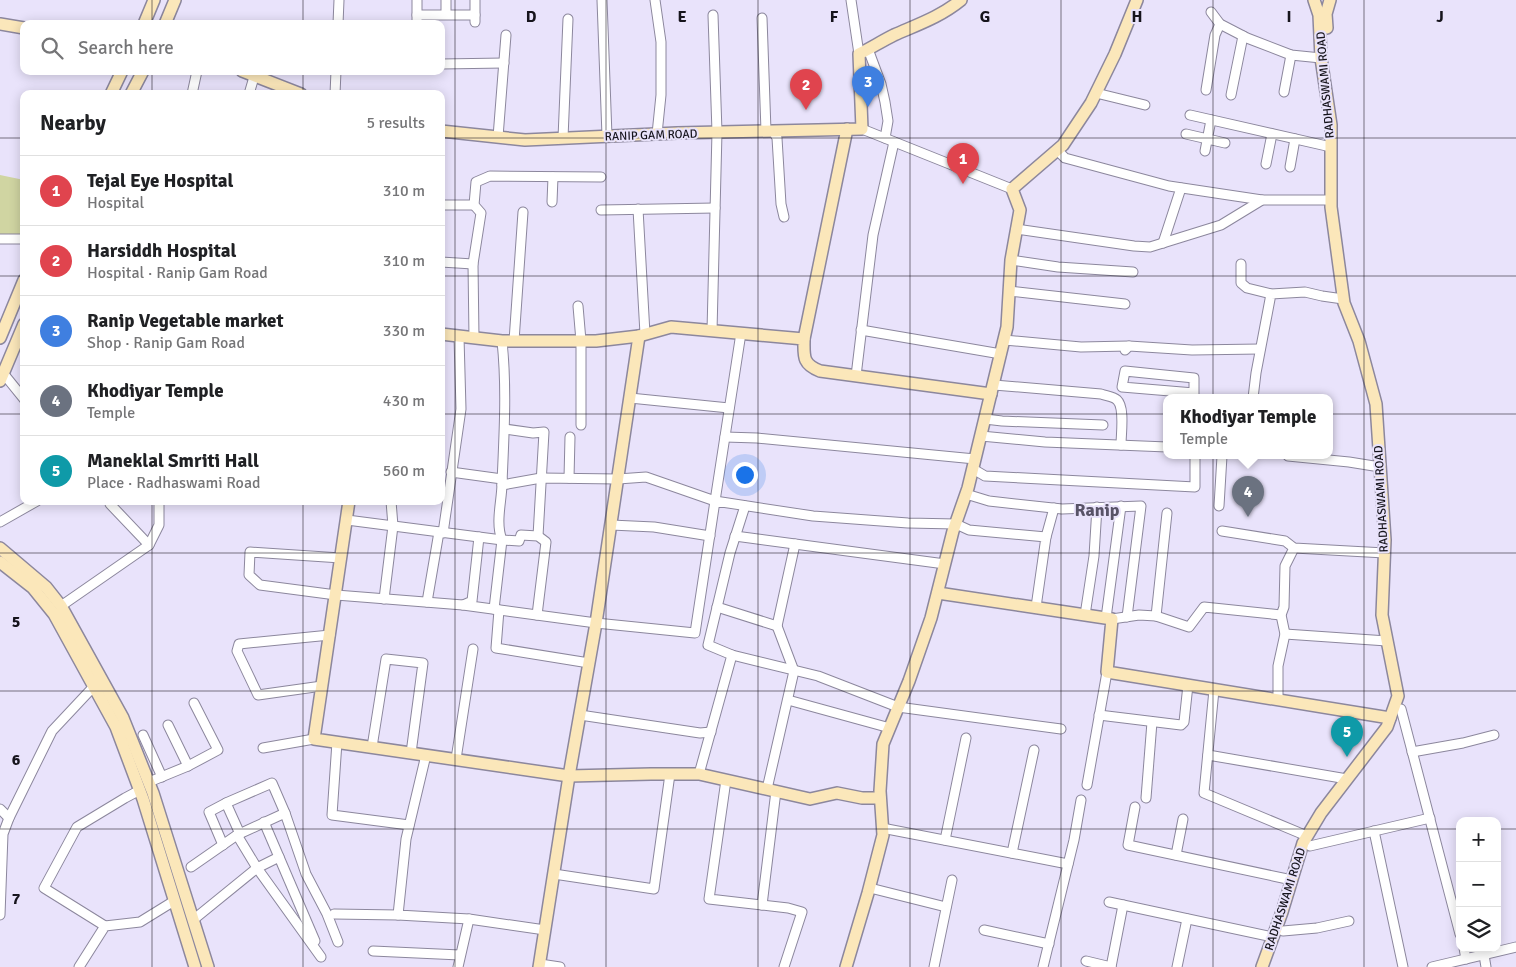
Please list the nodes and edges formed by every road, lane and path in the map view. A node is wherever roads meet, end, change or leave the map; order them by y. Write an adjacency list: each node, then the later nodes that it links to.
1 (154, 0): 20 (street)
2 (175, 0): 21 (street)
3 (339, 0): 22 (street)
4 (417, 0): 18 (street)
5 (446, 0): 15 (street)
6 (475, 0): 15 (street)
7 (602, 0): 60 (street)
8 (655, 0): 57 (street)
9 (851, 0): 28 (street)
10 (961, 0): 28 (street)
11 (1137, 0): 47 (street)
12 (1314, 0): 30 (street, RADHASWAMI ROAD)
13 (1330, 0): 214 (street, RADHASWAMI ROAD)
14 (1212, 12): 24 (street)
15 (446, 14): 18 (street)
16 (713, 15): 56 (street)
17 (762, 18): 55 (street)
18 (417, 19)
19 (568, 19): 62 (street)
20 (146, 20)
21 (167, 20)
22 (338, 20)
23 (0, 24): 25 (street)
24 (1220, 24): 27 (street); 45 (street)
25 (20, 27)
26 (506, 35): 31 (street)
27 (1243, 36): 29 (street); 48 (street)
28 (863, 51): 52 (street); 65 (street)
29 (1291, 55): 30 (street); 46 (street)
30 (1321, 58): 67 (street, RADHASWAMI ROAD)
31 (504, 63): 32 (street); 61 (street)
32 (445, 64)
33 (120, 75): 39 (street)
34 (141, 75): 40 (street)
35 (196, 75): 41 (street)
36 (250, 75): 38 (street)
37 (336, 75): 44 (street)
38 (254, 77): 42 (street); 43 (street)
39 (113, 90)
40 (133, 90)
41 (193, 90)
42 (250, 90)
43 (290, 90)
44 (335, 90)
45 (1206, 90)
46 (1284, 92)
47 (1096, 93): 49 (street); 68 (street)
48 (1231, 95)
49 (1145, 105)
50 (1190, 115): 51 (street)
51 (1211, 120): 59 (street); 63 (street)
52 (862, 128): 53 (street, RANIP GAM ROAD); 65 (street)
53 (847, 129): 55 (street, RANIP GAM ROAD); 110 (street)
54 (445, 131): 61 (street, RANIP GAM ROAD)
55 (770, 131): 56 (street, RANIP GAM ROAD); 85 (street)
56 (717, 132): 57 (street, RANIP GAM ROAD); 81 (street)
57 (658, 134): 60 (street, RANIP GAM ROAD)
58 (1186, 134): 63 (street)
59 (1272, 134): 64 (street); 70 (street)
60 (607, 136): 62 (street, RANIP GAM ROAD)
61 (498, 137): 62 (street, RANIP GAM ROAD)
62 (563, 138)
63 (1207, 139): 66 (street); 69 (street)
64 (1295, 139): 67 (street); 71 (street)
65 (890, 140): 75 (street); 101 (street)
66 (1225, 143)
67 (1331, 148): 77 (street, RADHASWAMI ROAD)
68 (1057, 150): 74 (street); 75 (street)
69 (1204, 151)
70 (1266, 164)
71 (1290, 167)
72 (553, 177): 73 (street); 78 (street); 80 (street)
73 (601, 177)
74 (1181, 188): 76 (street); 89 (street)
75 (1012, 189): 86 (street)
76 (1262, 200): 77 (street); 89 (street)
77 (1331, 200): 98 (street, RADHASWAMI ROAD)
78 (552, 202)
79 (445, 205): 80 (street)
80 (474, 205): 92 (street)
81 (715, 208): 82 (street); 102 (street)
82 (638, 209): 83 (street); 106 (street)
83 (601, 210)
84 (523, 212): 114 (street)
85 (784, 217)
86 (1016, 229): 89 (street); 90 (street)
87 (0, 238): 88 (street)
88 (20, 240)
89 (1164, 243)
90 (1011, 260): 94 (street); 96 (street)
91 (445, 262): 92 (street)
92 (473, 264): 109 (street)
93 (1242, 264): 97 (street)
94 (1133, 272)
95 (20, 290): 108 (street)
96 (1009, 291): 99 (street); 111 (street)
97 (1271, 294): 98 (street); 115 (street)
98 (1343, 299): 139 (street, RADHASWAMI ROAD)
99 (1125, 304)
100 (578, 306): 112 (street)
101 (861, 330): 116 (street); 117 (street)
102 (712, 331): 104 (street); 106 (street)
103 (20, 333): 118 (street)
104 (741, 334): 110 (street); 125 (street)
105 (445, 335): 107 (street)
106 (642, 335): 112 (street); 124 (street)
107 (459, 337): 109 (street); 140 (street)
108 (0, 338)
109 (474, 338): 113 (street)
110 (804, 339): 117 (street)
111 (1004, 340): 115 (street); 116 (street)
112 (581, 341): 114 (street); 127 (street)
113 (502, 342): 114 (street); 129 (street)
114 (514, 342)
115 (1260, 349): 123 (street)
116 (1001, 354): 119 (street)
117 (856, 376): 119 (street)
118 (1, 377): 120 (street)
119 (992, 389): 126 (street); 133 (street)
120 (20, 392)
121 (1178, 394): 122 (street)
122 (1194, 394)
123 (1254, 394)
124 (630, 398): 125 (street); 143 (street)
125 (729, 408): 132 (street)
126 (986, 419): 128 (street); 130 (street)
127 (581, 425)
128 (1103, 425)
129 (505, 429): 141 (street); 144 (street)
130 (981, 436): 133 (street); 138 (street)
131 (570, 437): 142 (street)
132 (725, 437): 138 (street); 146 (street)
133 (1121, 445): 134 (street)
134 (1163, 447)
135 (1195, 459): 138 (street)
136 (1222, 459): 154 (street)
137 (1318, 459): 139 (street)
138 (974, 464): 145 (street)
139 (1380, 467): 175 (street, RADHASWAMI ROAD)
140 (452, 472): 144 (street); 163 (street)
141 (541, 478): 142 (street); 144 (street); 165 (street)
142 (569, 478): 143 (street)
143 (618, 479): 146 (street); 161 (street)
144 (502, 482): 170 (street)
145 (966, 494): 156 (street); 160 (street)
146 (715, 501): 152 (street); 166 (street)
147 (30, 505): 159 (street)
148 (111, 505): 172 (street)
149 (159, 505): 172 (street)
150 (349, 505): 158 (street)
151 (392, 505): 162 (street)
152 (745, 506): 160 (street); 167 (street)
153 (1121, 506): 155 (street); 192 (street); 193 (street)
154 (1219, 506)
155 (1097, 507): 156 (street); 189 (street)
156 (1054, 508): 169 (street)
157 (1167, 514): 191 (street)
158 (347, 520): 162 (street); 176 (street)
159 (0, 522)
160 (956, 524): 169 (street); 178 (street)
161 (611, 525): 166 (street); 194 (street)
162 (393, 526): 163 (street); 181 (street)
163 (441, 532): 168 (street); 182 (street)
164 (1222, 532): 174 (street)
165 (538, 536): 170 (street); 188 (street)
166 (710, 536): 196 (street)
167 (735, 536): 171 (street); 185 (street)
168 (479, 537): 170 (street); 183 (street)
169 (1046, 537): 186 (street)
170 (502, 540): 187 (street)
171 (795, 544): 178 (street); 195 (street)
172 (149, 545): 184 (street)
173 (0, 548): 184 (street)
174 (1294, 548): 175 (street); 190 (street)
175 (1385, 553): 199 (street, RADHASWAMI ROAD)
176 (341, 558): 180 (street); 180 (street)
177 (0, 562): 206 (street)
178 (945, 564): 179 (street)
179 (938, 593): 186 (street); 213 (street)
180 (336, 595): 181 (street); 198 (street)
181 (384, 599): 182 (street)
182 (427, 602): 183 (street)
183 (463, 605): 187 (street)
184 (61, 606): 206 (street)
185 (717, 606): 195 (street); 200 (street)
186 (1036, 607): 189 (street)
187 (497, 610): 188 (street); 203 (street)
188 (537, 615): 194 (street)
189 (1085, 615): 193 (street)
190 (1281, 615): 191 (street); 197 (street)
191 (1156, 616): 192 (street)
192 (1127, 617): 193 (street)
193 (1109, 618): 205 (street)
194 (596, 623): 196 (street); 203 (street)
195 (778, 626): 204 (street)
196 (695, 633): 200 (street)
197 (1285, 634): 199 (street); 211 (street)
198 (330, 635): 208 (street); 208 (street)
199 (1387, 641): 217 (street, RADHASWAMI ROAD)
200 (708, 645): 202 (street)
201 (473, 649): 235 (street)
202 (732, 655): 204 (street); 222 (street)
203 (589, 663): 216 (street)
204 (794, 671): 210 (street); 213 (street)
205 (1107, 672): 207 (street); 215 (street)
206 (97, 683): 244 (street); 253 (street)
207 (1188, 685): 209 (street); 218 (street)
208 (322, 686): 226 (street)
209 (1214, 690): 211 (street); 234 (street)
210 (788, 700): 220 (street); 245 (street)
211 (1278, 700): 217 (street)
212 (194, 702): 236 (street)
213 (898, 706): 220 (street); 221 (street)
214 (1401, 709): 231 (street); 262 (street, RADHASWAMI ROAD)
215 (1099, 715): 218 (street); 243 (street)
216 (580, 716): 222 (street); 239 (street)
217 (1390, 718): 241 (street, RADHASWAMI ROAD)
218 (1152, 722): 247 (street)
219 (168, 725): 236 (street)
220 (890, 728): 246 (street)
221 (1061, 729)
222 (711, 732): 238 (street)
223 (143, 735): 240 (street)
224 (1494, 735): 231 (street)
225 (966, 738): 261 (street)
226 (314, 739): 227 (street); 229 (street)
227 (337, 742): 228 (street); 257 (street)
228 (372, 747): 232 (street); 232 (street)
229 (263, 748)
230 (1034, 750): 264 (street)
231 (1412, 752): 254 (street)
232 (411, 753): 233 (street)
233 (426, 755): 235 (street); 257 (street)
234 (1208, 755): 241 (street); 262 (street)
235 (456, 760): 239 (street)
236 (188, 766): 240 (street)
237 (670, 774): 238 (street); 239 (street); 271 (street)
238 (699, 774): 242 (street)
239 (569, 776): 271 (street)
240 (162, 777): 244 (street)
241 (1347, 779): 262 (street, RADHASWAMI ROAD)
242 (726, 780): 245 (street); 277 (street)
243 (1087, 785)
244 (144, 786): 275 (street); 286 (street); 288 (street)
245 (772, 790): 246 (street); 277 (street)
246 (880, 798): 258 (street)
247 (1146, 798)
248 (1082, 800): 268 (street)
249 (226, 802): 252 (street); 260 (street); 263 (street)
250 (1136, 807): 265 (street)
251 (0, 809): 253 (street)
252 (285, 813): 256 (street); 293 (street)
253 (9, 818): 266 (street)
254 (1430, 818): 259 (street); 285 (street)
255 (1183, 819): 265 (street)
256 (264, 822): 260 (street); 267 (street)
257 (409, 825): 282 (street)
258 (882, 828): 261 (street); 274 (street)
259 (1374, 831): 262 (street); 315 (street)
260 (239, 834): 263 (street); 270 (street)
261 (945, 840): 264 (street)
262 (1309, 841): 273 (street, RADHASWAMI ROAD); 291 (street, RADHASWAMI ROAD)
263 (223, 845): 269 (street)
264 (1012, 853): 268 (street)
265 (1176, 855): 273 (street)
266 (1, 856): 280 (street)
267 (279, 857): 270 (street); 270 (street)
268 (1068, 864): 294 (street)
269 (192, 867)
270 (257, 868): 286 (street)
271 (554, 874): 289 (street)
272 (952, 880): 279 (street)
273 (1292, 880): 292 (street, RADHASWAMI ROAD)
274 (870, 888): 279 (street); 309 (street)
275 (174, 901): 288 (street); 304 (street)
276 (1109, 902): 278 (street)
277 (762, 905): 308 (street)
278 (1123, 905): 284 (street); 301 (street)
279 (946, 907): 310 (street)
280 (0, 914)
281 (334, 914): 282 (street)
282 (398, 915): 283 (street)
283 (469, 919): 289 (street); 298 (street)
284 (1187, 919): 292 (street); 312 (street)
285 (1456, 919)
286 (193, 920): 305 (street)
287 (1349, 921): 291 (street)
288 (105, 926): 303 (street)
289 (545, 930): 302 (street)
290 (984, 930): 294 (street)
291 (1283, 931): 314 (street, RADHASWAMI ROAD)
292 (1273, 938): 313 (street, RADHASWAMI ROAD)
293 (338, 942)
294 (1049, 944): 311 (street)
295 (1516, 947): 299 (street)
296 (373, 951): 298 (street)
297 (1465, 952): 300 (street)
298 (460, 955): 306 (street)
299 (1484, 955): 300 (street); 317 (street)
300 (1466, 959): 316 (street)
301 (1086, 961)
302 (540, 965): 307 (street)
303 (78, 967)
304 (195, 967)
305 (208, 967)
306 (458, 967)
307 (560, 967)
308 (784, 967)
309 (846, 967)
310 (934, 967)
311 (1043, 967)
312 (1177, 967)
313 (1262, 967)
314 (1270, 967)
315 (1403, 967)
316 (1433, 967)
317 (1486, 967)

